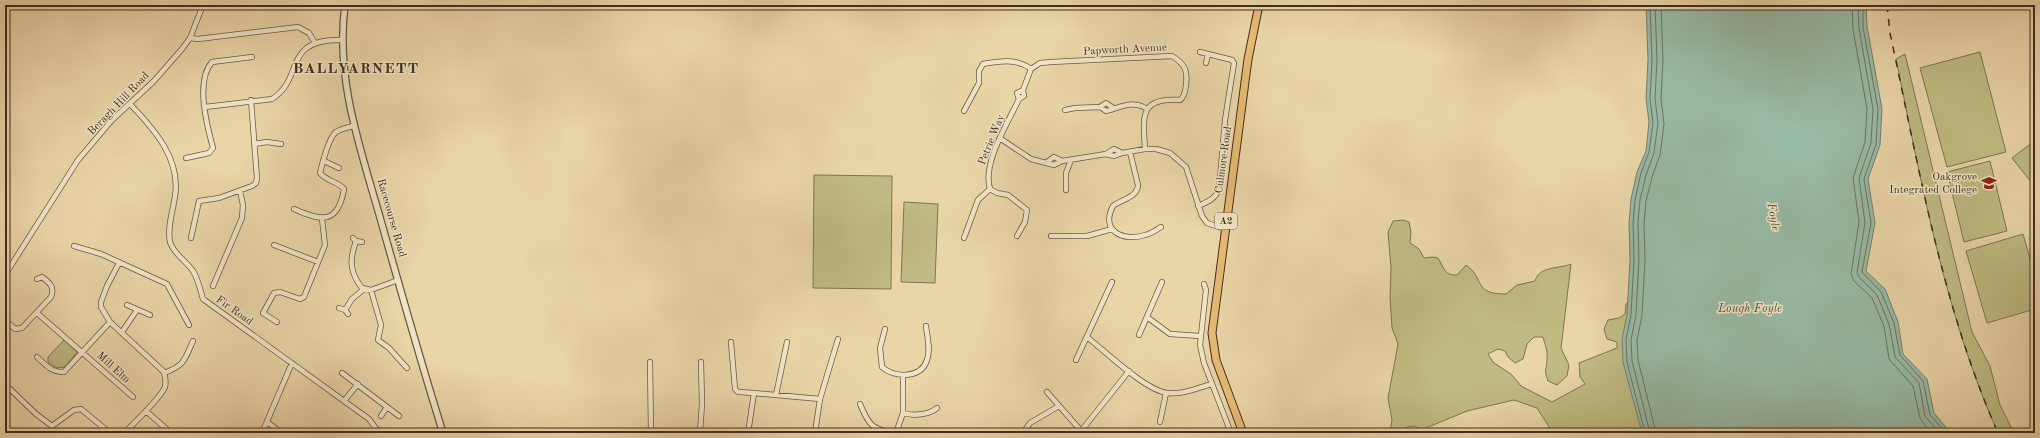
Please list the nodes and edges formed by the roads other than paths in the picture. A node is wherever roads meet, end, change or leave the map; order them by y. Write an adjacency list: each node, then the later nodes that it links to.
1 (203, 5): 4 (street, Beragh Hill Road)
2 (345, 5): 5 (street, Racecourse Road)
3 (1259, 5): 40 (main road, Culmore Road / A2)
4 (190, 38): 6 (street); 13 (street, Beragh Hill Road)
5 (341, 40): 6 (street); 18 (street, Racecourse Road)
6 (315, 43): 12 (street)
7 (1200, 52): 8 (street)
8 (1208, 54): 10 (street); 35 (street)
9 (252, 57): 14 (street)
10 (1206, 63)
11 (1030, 69): 15 (street, Papworth Avenue); 17 (street); 19 (street, Petrie Way)
12 (251, 100): 14 (street); 20 (street)
13 (130, 104): 50 (street, Beragh Hill Road); 84 (street, Fir Road)
14 (205, 107): 26 (street)
15 (1147, 109): 16 (street); 22 (street)
16 (1065, 110)
17 (964, 111)
18 (354, 126): 28 (street); 52 (street, Racecourse Road)
19 (1001, 139): 30 (street); 32 (street, Petrie Way)
20 (254, 144): 21 (street); 34 (street)
21 (281, 144)
22 (1145, 149): 23 (street); 35 (street)
23 (1130, 152): 24 (street); 39 (street)
24 (1122, 153): 25 (street); 25 (street)
25 (1106, 154): 27 (street)
26 (186, 158)
27 (1071, 160): 29 (street); 33 (street)
28 (324, 161): 31 (street); 37 (street)
29 (1062, 161): 30 (street); 30 (street)
30 (1047, 162)
31 (338, 168)
32 (990, 189): 41 (street); 44 (street)
33 (1066, 190)
34 (240, 191): 43 (street); 56 (street)
35 (1198, 206): 40 (street)
36 (294, 209): 37 (street)
37 (322, 219): 48 (street)
38 (1161, 227): 39 (street)
39 (1112, 229): 42 (street)
40 (1225, 229): 127 (main road, Culmore Road / A2)
41 (1017, 236)
42 (1051, 236)
43 (191, 238)
44 (964, 238)
45 (362, 242): 57 (street)
46 (274, 245): 48 (street)
47 (74, 246): 49 (street)
48 (318, 262): 67 (street)
49 (119, 263): 66 (street); 68 (street)
50 (5, 275)
51 (37, 279): 62 (street)
52 (398, 280): 58 (street); 119 (street, Racecourse Road)
53 (1112, 282): 74 (street)
54 (1162, 282): 64 (street)
55 (1204, 284): 73 (street)
56 (213, 286)
57 (364, 289): 58 (street); 61 (street)
58 (371, 290): 85 (street)
59 (127, 304): 60 (street)
60 (137, 310): 63 (street); 71 (street)
61 (344, 310)
62 (37, 313): 65 (street); 79 (street, Mill Elm)
63 (150, 315)
64 (1147, 317): 72 (street); 73 (street)
65 (5, 320)
66 (110, 322): 71 (street); 79 (street, Mill Elm)
67 (277, 322)
68 (189, 325)
69 (926, 326): 89 (street)
70 (885, 329): 89 (street)
71 (122, 332): 87 (street)
72 (1139, 334)
73 (1200, 336): 91 (street)
74 (1087, 337): 81 (street); 86 (street)
75 (838, 339): 98 (street)
76 (193, 341): 87 (street)
77 (731, 342): 94 (street)
78 (787, 342): 96 (street)
79 (82, 352): 80 (street, Mill Elm); 97 (street, Mill Elm)
80 (37, 357)
81 (1076, 360)
82 (650, 362): 120 (street)
83 (702, 362): 121 (street)
84 (292, 363): 99 (street, Fir Road); 108 (street)
85 (407, 368)
86 (1128, 371): 95 (street); 111 (street)
87 (164, 373): 104 (street)
88 (342, 373): 90 (street)
89 (903, 375): 105 (street)
90 (358, 384): 99 (street); 102 (street)
91 (1212, 384): 95 (street); 126 (street)
92 (10, 389): 112 (street)
93 (1047, 392): 101 (street)
94 (754, 393): 96 (street); 122 (street)
95 (1166, 393): 109 (street)
96 (776, 395): 98 (street)
97 (133, 397)
98 (820, 399): 123 (street)
99 (344, 400): 110 (street, Fir Road)
100 (860, 404): 124 (street)
101 (1059, 406): 111 (street); 125 (street)
102 (387, 407): 106 (street); 107 (street)
103 (937, 408): 105 (street)
104 (146, 411): 113 (street); 114 (street)
105 (903, 413): 124 (street)
106 (381, 416)
107 (399, 416)
108 (267, 422): 115 (street); 116 (street)
109 (1160, 422)
110 (377, 430): 117 (street); 118 (street)
111 (1082, 432)
112 (110, 433)
113 (124, 433)
114 (171, 433)
115 (262, 433)
116 (282, 433)
117 (369, 433)
118 (394, 433)
119 (443, 433)
120 (651, 433)
121 (700, 433)
122 (748, 433)
123 (815, 433)
124 (896, 433)
125 (1023, 433)
126 (1231, 433)
127 (1243, 433)

